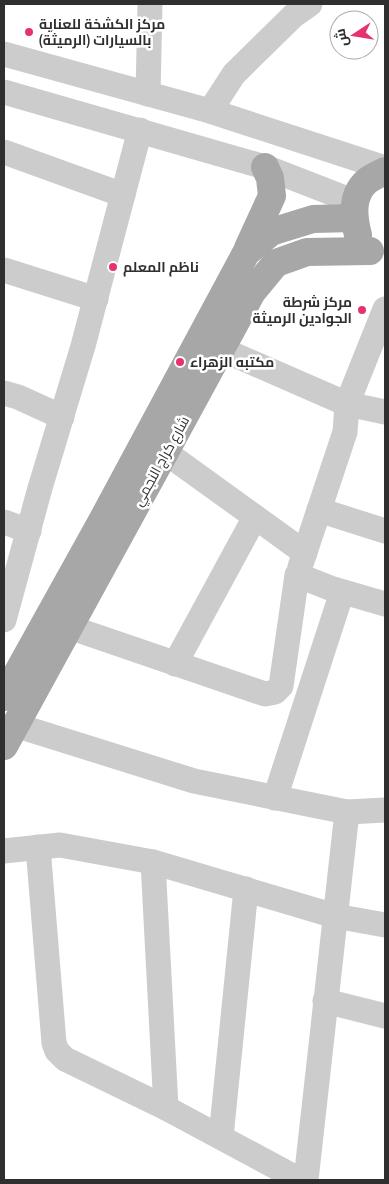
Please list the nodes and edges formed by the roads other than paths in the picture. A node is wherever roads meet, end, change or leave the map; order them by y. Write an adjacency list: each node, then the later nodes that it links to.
1 (150, 4): 5 (street)
2 (296, 8): 6 (street)
3 (4, 54): 5 (street)
4 (4, 92): 7 (street)
5 (148, 94): 6 (street)
6 (210, 111): 10 (street)
7 (140, 130): 9 (street); 11 (street)
8 (4, 152): 11 (street)
9 (264, 167): 12 (street); 13 (main road)
10 (385, 169): 12 (main road)
11 (123, 195): 16 (street)
12 (354, 210): 13 (main road); 14 (main road)
13 (246, 253): 35 (main road)
14 (378, 255): 18 (main road, شارع كراج النجمي)
15 (4, 270): 16 (street)
16 (96, 299): 22 (street)
17 (385, 309): 20 (street)
18 (221, 349): 20 (street); 23 (main road, شارع كراج النجمي)
19 (4, 393): 22 (street)
20 (347, 404): 21 (street); 24 (street)
21 (385, 412)
22 (62, 417): 27 (street)
23 (166, 452): 25 (street); 33 (main road, شارع كراج النجمي)
24 (319, 510): 28 (street); 29 (street)
25 (255, 517): 29 (street); 34 (street)
26 (4, 522): 27 (street)
27 (29, 531): 32 (street)
28 (385, 531)
29 (301, 564): 30 (street); 34 (street)
30 (342, 592): 31 (street); 37 (street)
31 (385, 604)
32 (4, 620)
33 (69, 627): 34 (street); 36 (main road, شارع كراج النجمي)
34 (175, 664)
35 (4, 698)
36 (10, 736): 37 (street)
37 (275, 798): 39 (street)
38 (385, 810): 39 (street)
39 (346, 812): 44 (street)
40 (38, 847): 41 (street); 42 (street); 48 (street)
41 (4, 851)
42 (153, 862): 43 (street); 48 (street)
43 (246, 889): 44 (street); 49 (street)
44 (335, 916): 45 (street); 46 (street)
45 (385, 925)
46 (325, 1001): 47 (street); 51 (street)
47 (385, 1016)
48 (166, 1108): 49 (street)
49 (221, 1137): 50 (street)
50 (300, 1180)
51 (306, 1180)

